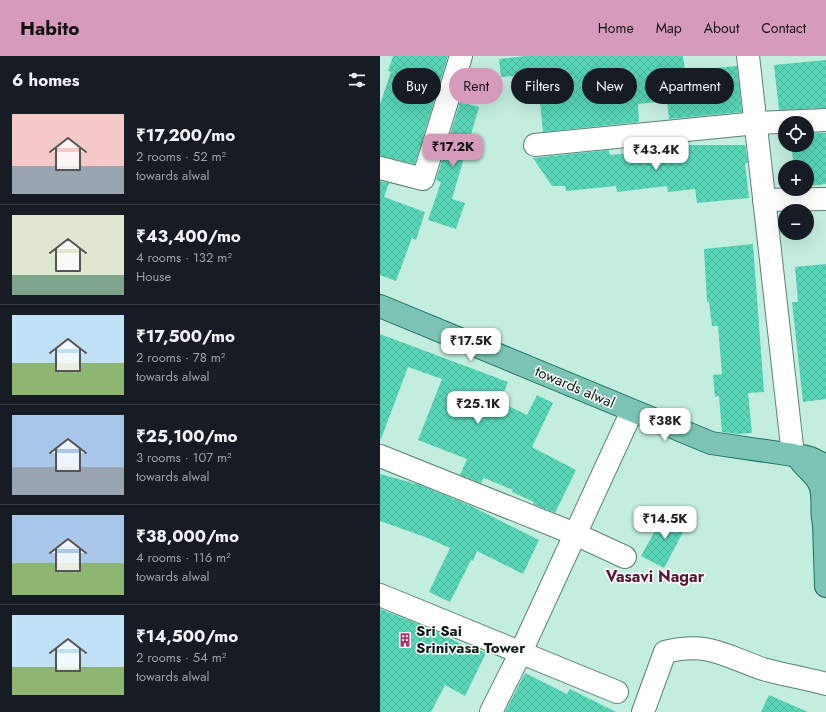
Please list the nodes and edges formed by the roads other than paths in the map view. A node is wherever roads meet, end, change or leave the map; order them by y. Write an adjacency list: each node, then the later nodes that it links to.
1 (461, 56): 6 (street)
2 (748, 56): 4 (street)
3 (826, 120): 4 (street)
4 (757, 123): 5 (street); 7 (street)
5 (535, 145)
6 (380, 168)
7 (764, 200): 8 (street); 12 (street)
8 (826, 200)
9 (380, 306): 10 (main road, towards alwal)
10 (632, 410): 12 (main road, towards alwal); 15 (street)
11 (380, 456): 15 (street)
12 (795, 456): 13 (main road, towards alwal)
13 (822, 471): 14 (main road, towards alwal)
14 (825, 523): 17 (main road, towards alwal)
15 (575, 534): 16 (street); 19 (street)
16 (625, 557)
17 (826, 586)
18 (380, 596): 19 (street)
19 (520, 654): 21 (street); 22 (street)
20 (826, 684): 23 (street)
21 (617, 692)
22 (491, 712)
23 (643, 712)

